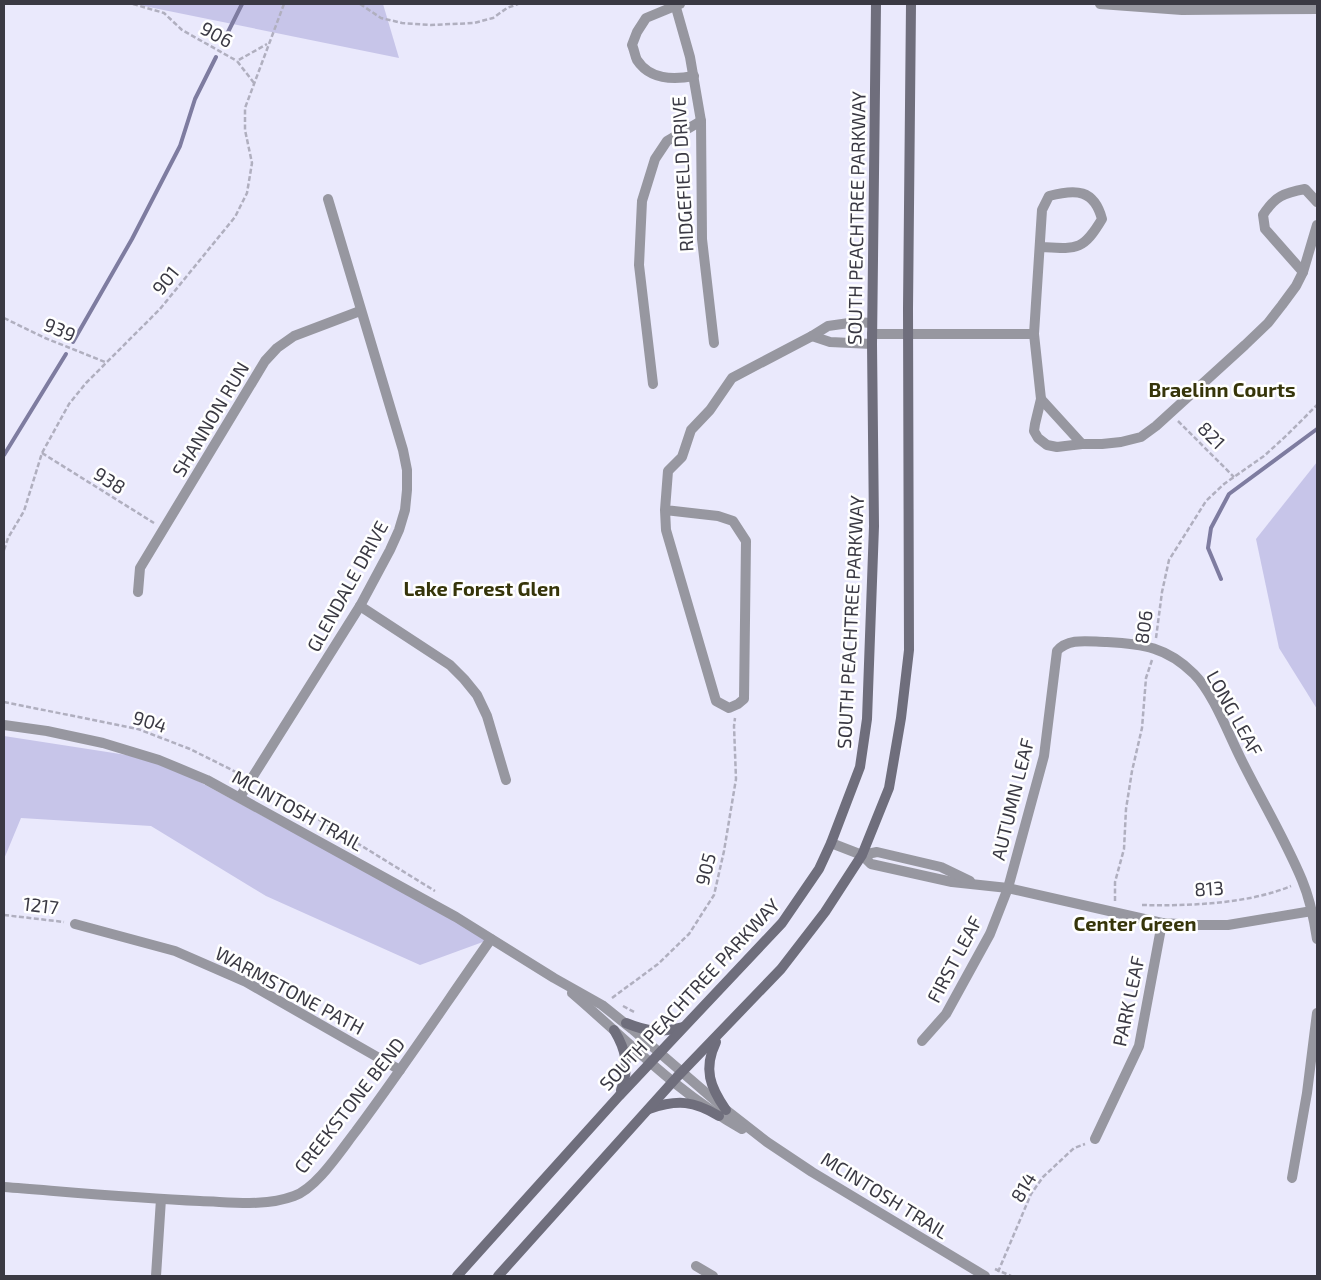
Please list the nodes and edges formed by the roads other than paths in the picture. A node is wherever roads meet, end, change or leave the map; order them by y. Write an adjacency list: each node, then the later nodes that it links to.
1 (677, 4): 6 (street, RIDGEFIELD DRIVE); 6 (street)
2 (876, 4): 14 (main road, SOUTH PEACHTREE PARKWAY)
3 (911, 4): 15 (main road)
4 (1100, 4): 5 (street)
5 (1317, 10)
6 (694, 76): 7 (street, RIDGEFIELD DRIVE)
7 (701, 122): 19 (street, RIDGEFIELD DRIVE); 20 (street)
8 (328, 199): 13 (street, GLENDALE DRIVE)
9 (1317, 202): 12 (street)
10 (1317, 225): 12 (street)
11 (1041, 247): 11 (street); 16 (street)
12 (1303, 272): 22 (street)
13 (360, 311): 24 (street, SHANNON RUN); 25 (street, GLENDALE DRIVE)
14 (872, 323): 17 (street); 18 (main road, SOUTH PEACHTREE PARKWAY)
15 (908, 334): 16 (street); 18 (street); 31 (main road)
16 (1034, 334): 21 (street)
17 (812, 336): 18 (street); 23 (street)
18 (872, 339): 30 (main road, SOUTH PEACHTREE PARKWAY)
19 (714, 343)
20 (652, 384)
21 (1042, 399): 22 (street); 22 (street)
22 (1082, 444)
23 (665, 510): 23 (street)
24 (138, 592)
25 (360, 606): 28 (street); 29 (street, GLENDALE DRIVE)
26 (1048, 718): 32 (street, AUTUMN LEAF); 33 (street, LONG LEAF)
27 (4, 725): 29 (street, MCINTOSH TRAIL)
28 (506, 780)
29 (240, 797): 36 (street, MCINTOSH TRAIL)
30 (831, 843): 31 (street); 41 (main road, SOUTH PEACHTREE PARKWAY)
31 (862, 855): 32 (street); 43 (main road)
32 (1008, 888): 34 (street); 44 (street, FIRST LEAF)
33 (1312, 911): 34 (street); 37 (street, LONG LEAF)
34 (1162, 922): 53 (street, PARK LEAF)
35 (75, 924): 47 (street, WARMSTONE PATH)
36 (491, 939): 38 (street, MCINTOSH TRAIL); 47 (street, CREEKSTONE BEND)
37 (1317, 939)
38 (554, 978): 40 (street, MCINTOSH TRAIL); 42 (street, MCINTOSH TRAIL)
39 (1317, 1013): 54 (street)
40 (626, 1023): 41 (main road); 45 (street, MCINTOSH TRAIL)
41 (684, 1027): 45 (main road, SOUTH PEACHTREE PARKWAY)
42 (614, 1030): 46 (street, MCINTOSH TRAIL); 50 (main road)
43 (719, 1035): 48 (main road); 52 (main road)
44 (922, 1041)
45 (660, 1052): 46 (main road, SOUTH PEACHTREE PARKWAY); 48 (street, MCINTOSH TRAIL)
46 (651, 1062): 49 (street, MCINTOSH TRAIL); 50 (main road, SOUTH PEACHTREE PARKWAY)
47 (400, 1070): 56 (street, CREEKSTONE BEND)
48 (683, 1072): 49 (main road); 52 (street, MCINTOSH TRAIL)
49 (673, 1081): 51 (main road); 52 (street, MCINTOSH TRAIL)
50 (619, 1096): 59 (main road, SOUTH PEACHTREE PARKWAY)
51 (648, 1109): 52 (main road); 60 (main road)
52 (723, 1113): 62 (street, MCINTOSH TRAIL)
53 (1095, 1139)
54 (1292, 1178)
55 (4, 1187): 56 (street, CREEKSTONE BEND)
56 (161, 1199): 58 (street)
57 (696, 1266): 61 (street)
58 (156, 1276)
59 (458, 1276)
60 (498, 1276)
61 (713, 1276)
62 (985, 1276)

